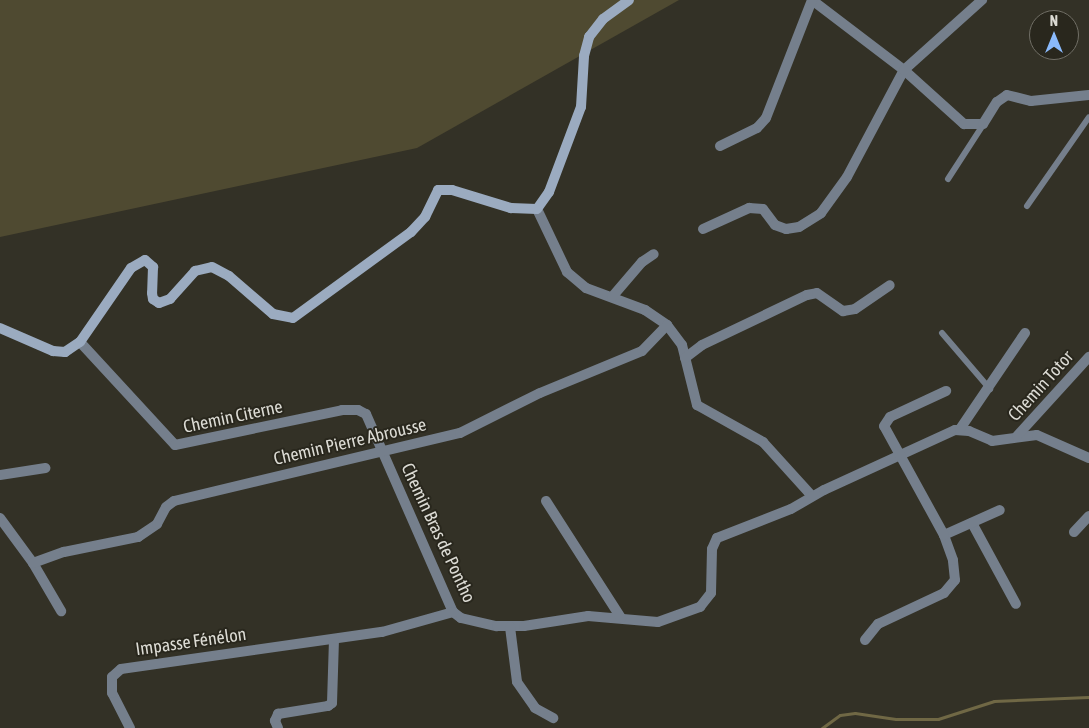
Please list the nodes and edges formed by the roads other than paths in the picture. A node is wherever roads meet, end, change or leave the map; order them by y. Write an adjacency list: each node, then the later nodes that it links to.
1 (629, 0): 11 (main road)
2 (812, 0): 4 (street); 8 (street)
3 (982, 0): 4 (street)
4 (904, 70): 7 (street); 12 (street)
5 (1089, 95): 7 (street)
6 (1089, 117): 10 (lane)
7 (988, 118): 9 (lane)
8 (720, 146)
9 (948, 180)
10 (1027, 206)
11 (537, 209): 15 (street); 20 (main road)
12 (702, 229)
13 (654, 254): 15 (street)
14 (890, 285): 22 (street)
15 (612, 297): 16 (street)
16 (667, 325): 22 (street); 27 (street, Chemin Pierre Abrousse)
17 (0, 328): 20 (main road)
18 (942, 333): 23 (lane)
19 (1025, 334): 23 (street)
20 (80, 342): 27 (street, Chemin Citerne)
21 (1089, 357): 26 (street, Chemin Totor)
22 (684, 358): 32 (street)
23 (990, 389): 25 (street)
24 (946, 390): 28 (street)
25 (960, 429): 26 (street); 28 (street)
26 (1017, 436): 29 (street)
27 (383, 450): 40 (street, Chemin Pierre Abrousse); 43 (street, Chemin Bras de Pontho)
28 (898, 456): 32 (street); 39 (street)
29 (1089, 458)
30 (45, 468): 31 (street)
31 (0, 475)
32 (812, 496): 44 (street, Chemin Bras de Pontho)
33 (546, 501): 44 (street)
34 (1000, 510): 37 (street)
35 (1089, 516): 38 (street)
36 (0, 518): 40 (street)
37 (972, 523): 39 (street); 41 (street)
38 (1074, 532)
39 (944, 535): 47 (street)
40 (33, 563): 42 (street)
41 (1016, 604)
42 (61, 611)
43 (454, 612): 45 (street, Chemin Bras de Pontho); 46 (street, Impasse Fénélon)
44 (621, 618): 45 (street, Chemin Bras de Pontho)
45 (510, 627): 48 (street)
46 (334, 639): 49 (street, Impasse Fénélon); 50 (street)
47 (866, 640)
48 (553, 718)
49 (130, 728)
50 (278, 728)

